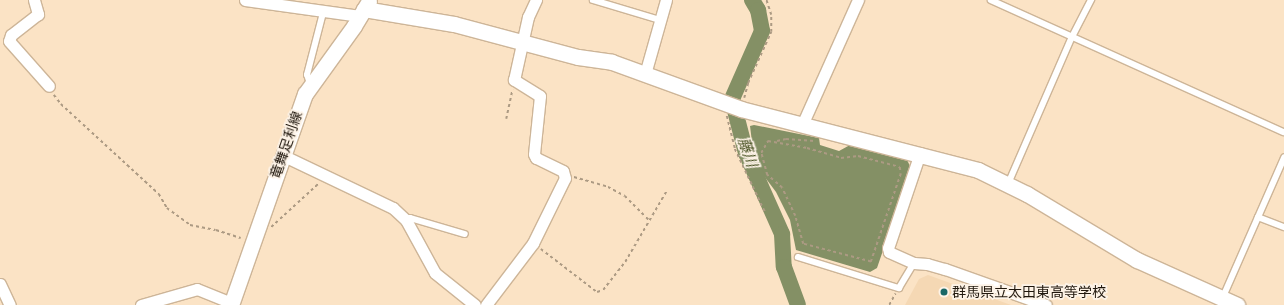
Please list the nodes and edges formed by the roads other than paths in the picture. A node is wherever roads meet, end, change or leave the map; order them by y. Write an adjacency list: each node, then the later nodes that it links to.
1 (34, 0): 16 (street)
2 (245, 0): 10 (street)
3 (536, 0): 13 (street)
4 (593, 0): 11 (lane)
5 (666, 0): 11 (street)
6 (858, 0): 17 (street)
7 (991, 0): 12 (lane)
8 (1091, 0): 12 (lane)
9 (364, 8): 10 (street); 13 (street); 15 (street, 竜舞足利線)
10 (323, 13): 15 (lane)
11 (660, 20): 14 (street)
12 (1072, 37): 18 (lane); 22 (lane)
13 (522, 43): 14 (street); 35 (street)
14 (645, 74): 17 (street)
15 (310, 84): 20 (street, 竜舞足利線)
16 (49, 86)
17 (802, 125): 19 (street)
18 (1284, 132)
19 (920, 154): 22 (street); 28 (street)
20 (282, 155): 24 (street); 31 (street, 竜舞足利線)
21 (1284, 158): 23 (lane)
22 (1008, 184): 30 (street)
23 (1258, 217): 25 (lane); 30 (lane)
24 (404, 219): 26 (lane); 34 (street)
25 (1284, 227)
26 (465, 234)
27 (798, 257): 28 (lane)
28 (914, 263): 36 (street)
29 (0, 284): 32 (street)
30 (1220, 302): 37 (street)
31 (232, 304): 33 (street)
32 (10, 305)
33 (141, 305)
34 (475, 305)
35 (486, 305)
36 (1046, 305)
37 (1237, 305)

